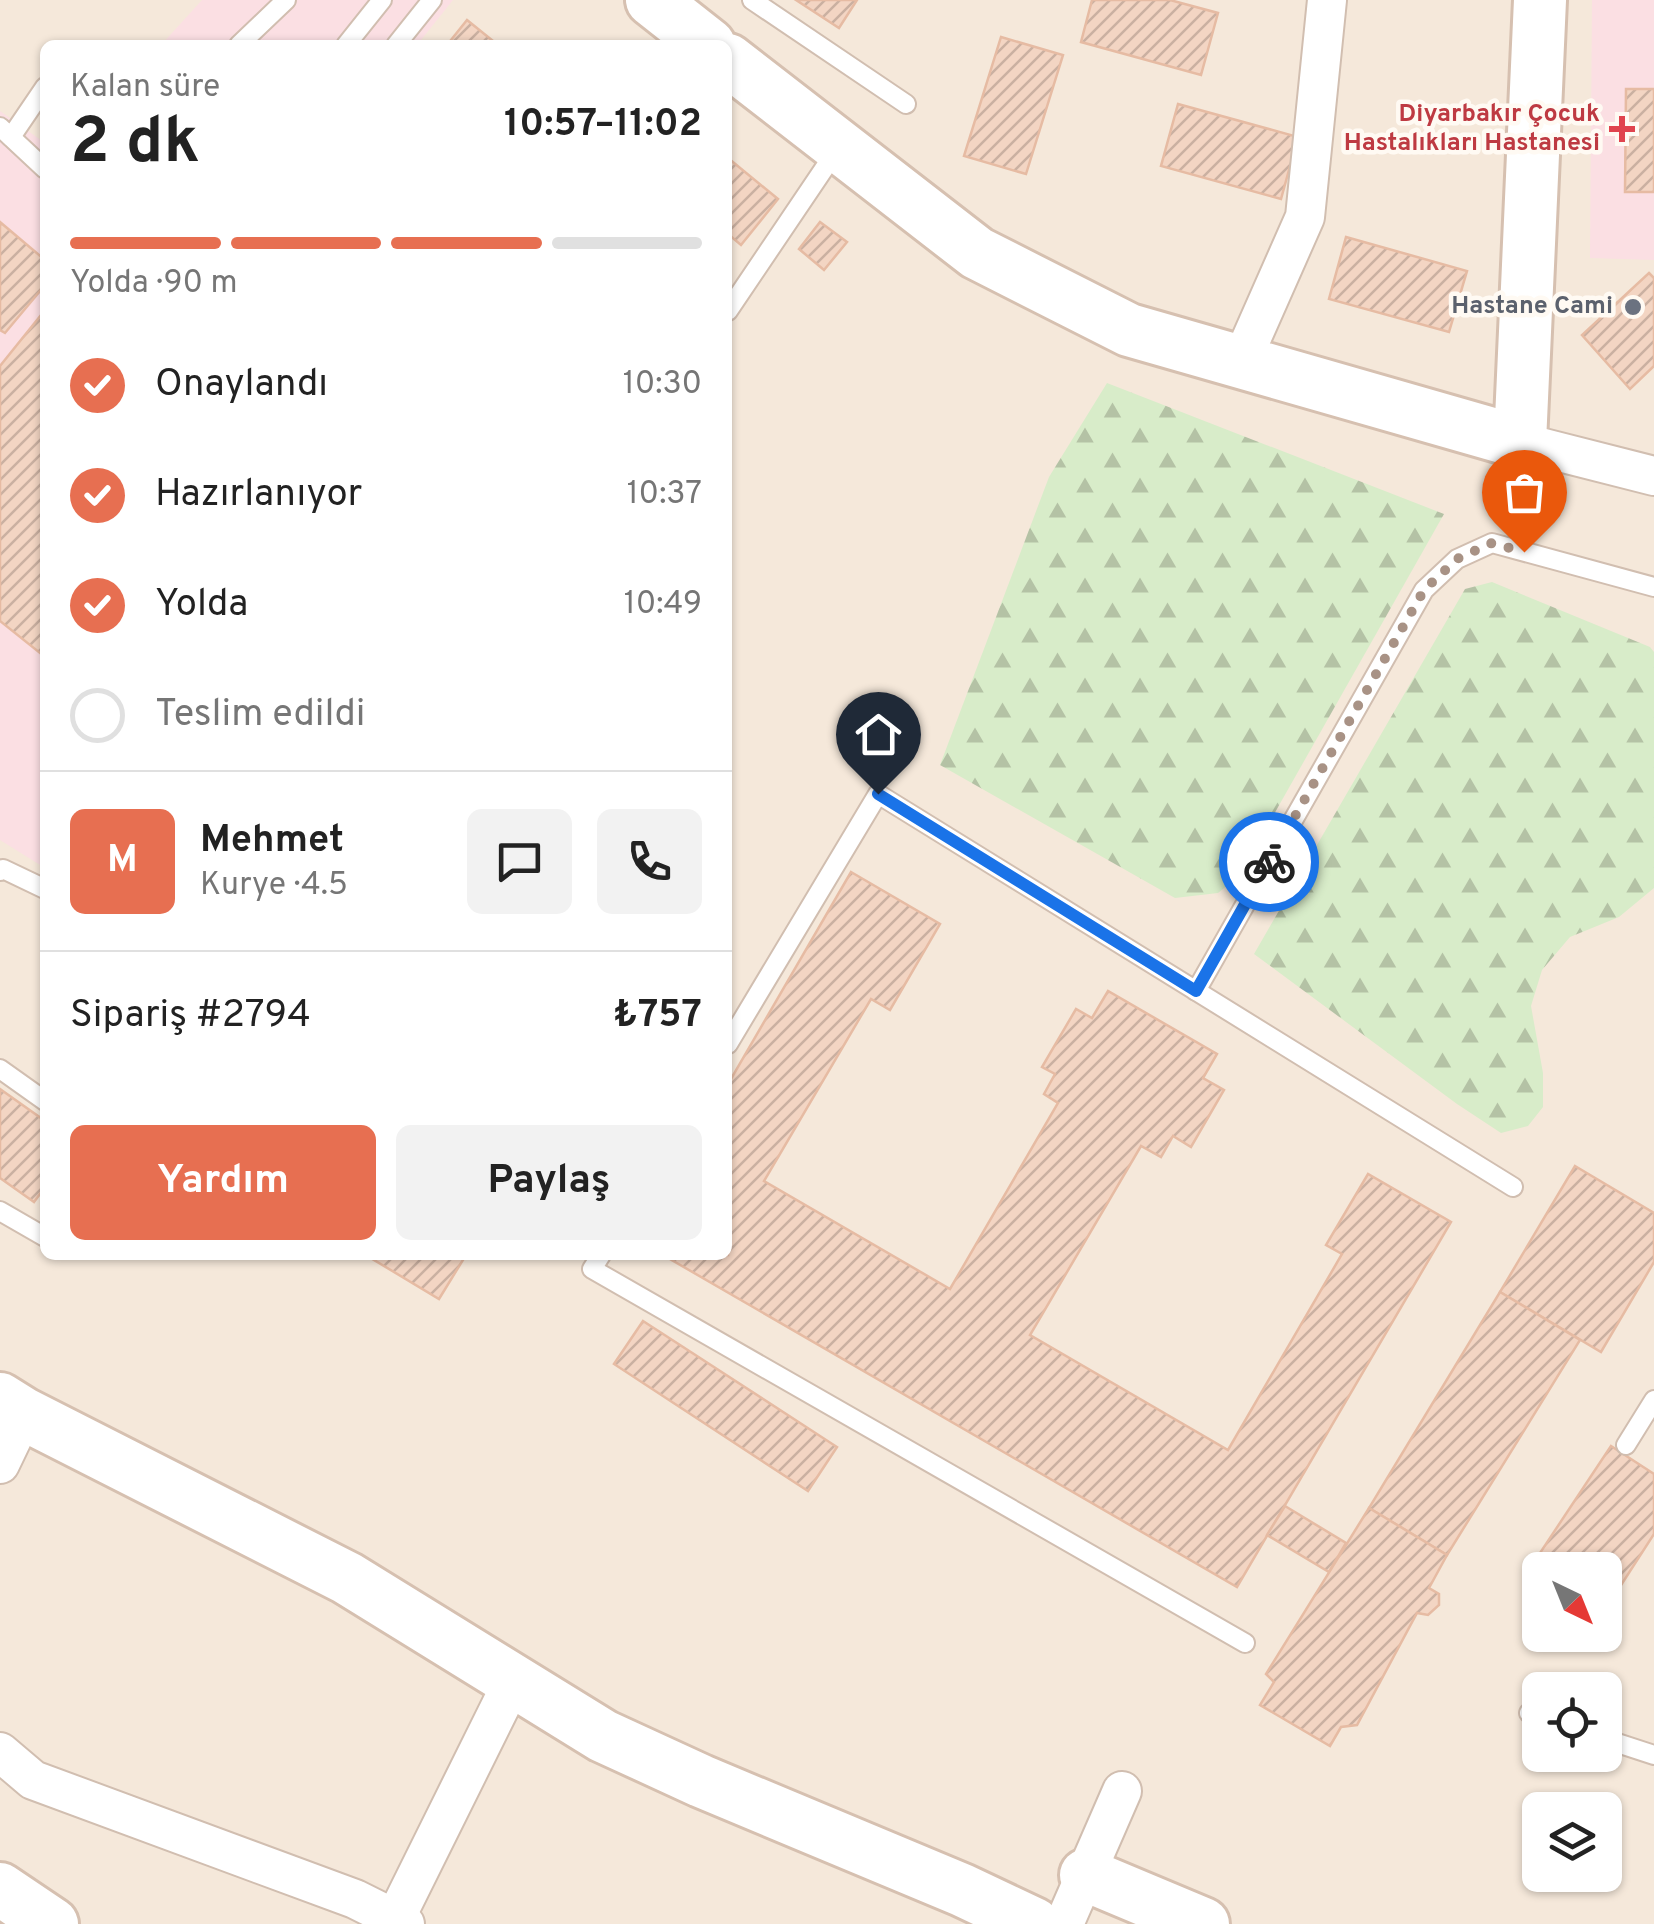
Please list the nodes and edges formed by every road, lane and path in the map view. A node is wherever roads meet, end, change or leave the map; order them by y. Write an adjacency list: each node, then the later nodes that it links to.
1 (286, 0): 8 (lane)
2 (382, 0): 9 (lane)
3 (652, 0): 11 (street)
4 (752, 0): 14 (lane)
5 (1327, 0): 19 (street)
6 (1540, 0): 20 (street)
7 (427, 2): 10 (lane)
8 (244, 40)
9 (350, 40)
10 (400, 40)
11 (702, 40)
12 (732, 63): 16 (street)
13 (40, 92): 15 (lane)
14 (906, 104)
15 (5, 132): 17 (lane)
16 (838, 147): 18 (lane); 19 (street)
17 (40, 164)
18 (732, 305)
19 (1241, 362): 20 (street)
20 (1520, 442): 21 (street)
21 (1654, 476)
22 (1654, 587): 25 (lane)
23 (0, 871): 24 (lane)
24 (40, 887)
25 (1196, 991): 26 (lane); 29 (lane)
26 (732, 1037)
27 (0, 1069): 28 (lane)
28 (40, 1097)
29 (1513, 1187)
30 (0, 1211): 31 (lane)
31 (40, 1235)
32 (598, 1260): 37 (lane)
33 (1654, 1400): 35 (lane)
34 (12, 1406): 36 (street); 38 (street)
35 (1626, 1445)
36 (0, 1464)
37 (1245, 1643)
38 (513, 1681): 45 (street); 47 (street)
39 (1622, 1744): 41 (lane)
40 (0, 1752): 45 (street)
41 (1654, 1755)
42 (1122, 1792): 43 (street)
43 (1086, 1875): 48 (street); 49 (street)
44 (0, 1888): 46 (street)
45 (400, 1922)
46 (52, 1924)
47 (1034, 1924)
48 (1064, 1924)
49 (1203, 1924)

